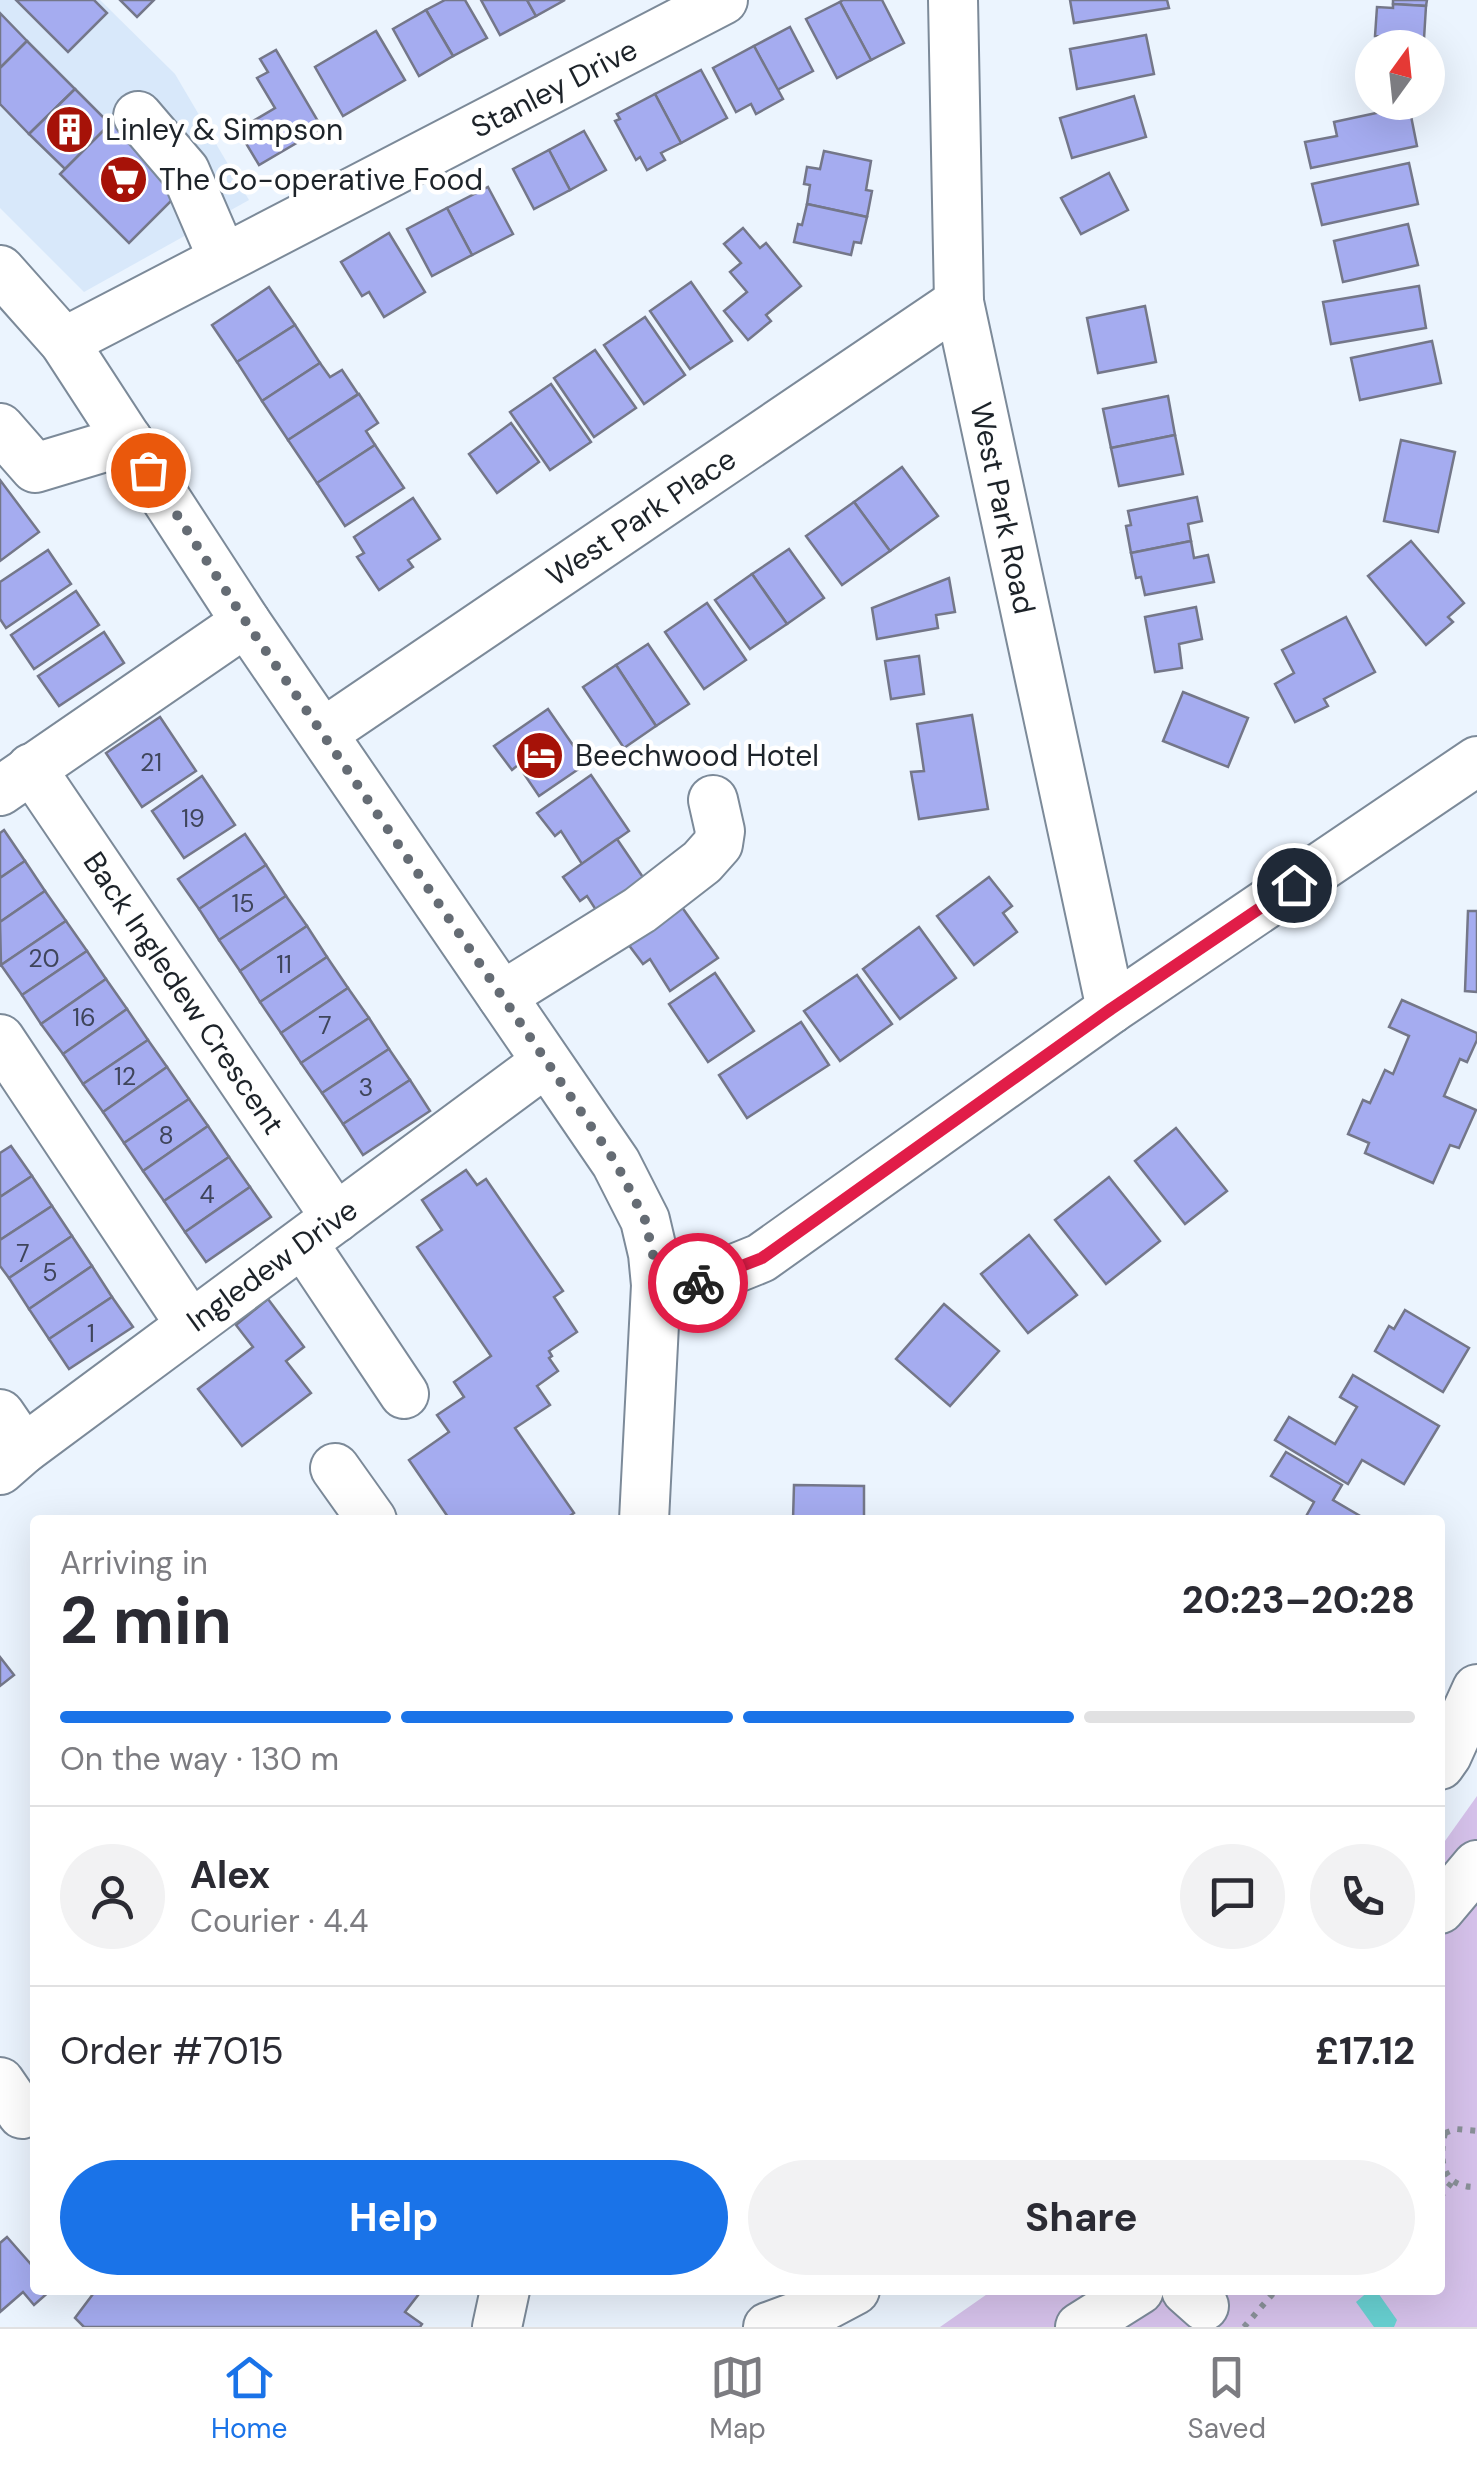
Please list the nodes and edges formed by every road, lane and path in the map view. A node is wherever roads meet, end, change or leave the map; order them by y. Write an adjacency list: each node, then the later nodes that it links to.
1 (723, 0): 4 (street, Stanley Drive)
2 (953, 0): 6 (street, West Park Road)
3 (138, 116): 4 (street)
4 (223, 260): 7 (street, Stanley Drive)
5 (0, 270): 7 (street)
6 (959, 302): 11 (street, West Park Place); 16 (street, West Park Road)
7 (64, 342): 9 (street)
8 (0, 428): 9 (street)
9 (128, 440): 10 (street)
10 (246, 622): 11 (street); 13 (street)
11 (323, 733): 15 (street)
12 (1477, 761): 16 (street)
13 (16, 779): 19 (street, Back Ingledew Crescent)
14 (713, 800): 15 (street)
15 (502, 996): 18 (street)
16 (1111, 1009): 20 (street)
17 (0, 1039): 21 (street)
18 (546, 1062): 19 (street, Ingledew Drive); 20 (street)
19 (320, 1230): 21 (street, Ingledew Drive); 22 (street, Back Ingledew Crescent)
20 (656, 1285): 26 (street)
21 (190, 1324): 23 (street, Ingledew Drive)
22 (404, 1394)
23 (8, 1445)
24 (334, 1468): 25 (street)
25 (368, 1515)
26 (644, 1515)
27 (1477, 1689): 28 (street)
28 (1445, 1758)
29 (1477, 1865): 30 (street)
30 (1445, 1904)
31 (1445, 2131): 32 (path)
32 (1477, 2131)
33 (1445, 2168): 34 (path)
34 (1452, 2182): 35 (path); 36 (path)
35 (1477, 2187)
36 (1445, 2191)
37 (505, 2295): 42 (street)
38 (846, 2295): 43 (street)
39 (1131, 2295): 44 (street)
40 (1258, 2295): 41 (path)
41 (1211, 2308)
42 (498, 2327)
43 (768, 2327)
44 (1080, 2327)

